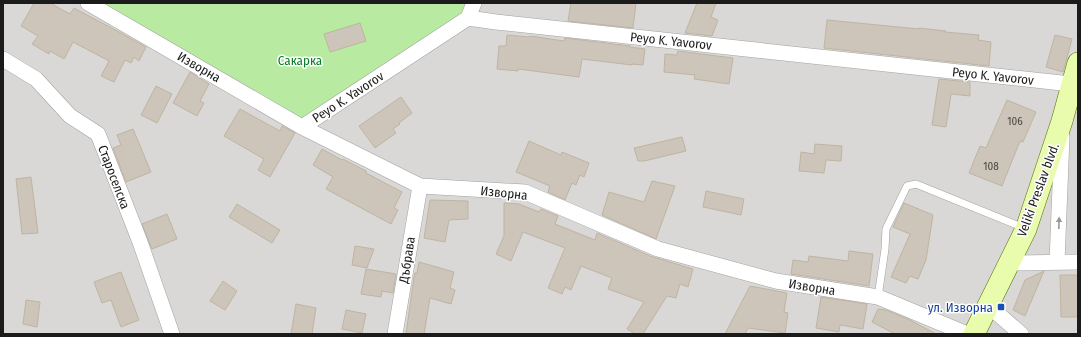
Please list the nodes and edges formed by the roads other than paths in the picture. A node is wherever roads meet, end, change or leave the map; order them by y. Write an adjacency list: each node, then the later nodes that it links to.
1 (88, 3): 8 (street, Изворна)
2 (474, 3): 3 (street)
3 (468, 18): 6 (street, Peyo K. Yavorov); 8 (street, Peyo K. Yavorov)
4 (3, 59): 16 (street, Староселска)
5 (1078, 63): 6 (main road, Veliki Preslav blvd.)
6 (1071, 84): 7 (main road, Veliki Preslav blvd.)
7 (1062, 121): 10 (main road, Veliki Preslav blvd.); 11 (street, one-way to 7)
8 (302, 127): 9 (street, Изворна)
9 (420, 186): 14 (street, Изворна); 17 (street, Дъбрава)
10 (1026, 229): 13 (main road, Veliki Preslav blvd.); 14 (lane)
11 (1057, 262): 12 (street); 13 (street)
12 (1078, 262)
13 (1009, 263): 15 (main road, Veliki Preslav blvd.)
14 (878, 297): 18 (street, Изворна)
15 (988, 306): 19 (main road, Veliki Preslav blvd.); 20 (street)
16 (172, 334)
17 (395, 334)
18 (967, 334)
19 (974, 334)
20 (1021, 334)

